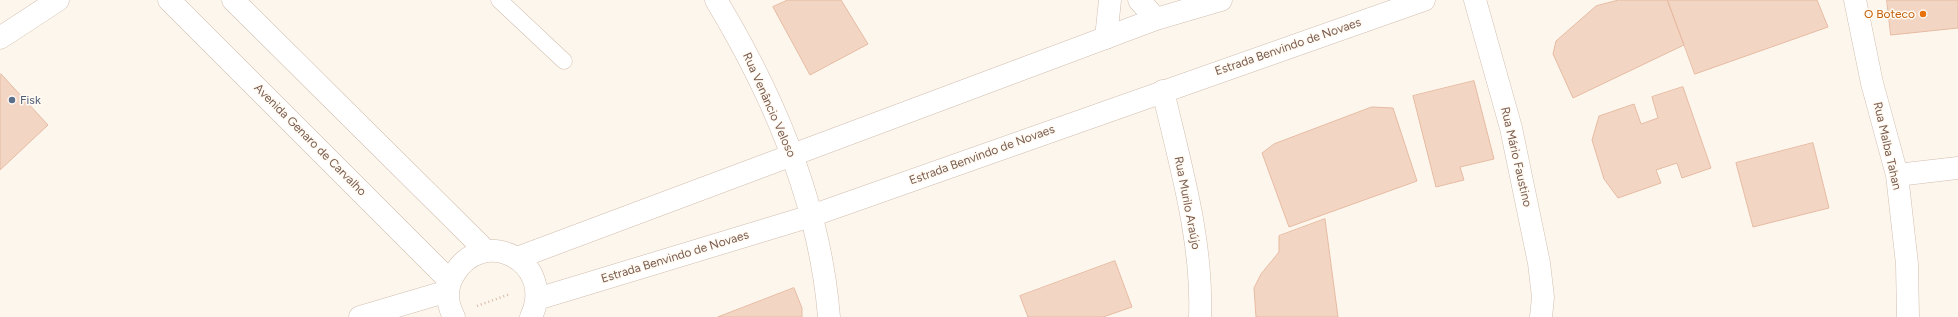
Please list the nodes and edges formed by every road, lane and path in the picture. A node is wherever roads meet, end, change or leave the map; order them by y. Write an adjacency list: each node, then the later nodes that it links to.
1 (58, 0): 13 (street)
2 (169, 0): 23 (street, Avenida Genaro de Carvalho)
3 (233, 0): 21 (street)
4 (499, 0): 15 (lane)
5 (716, 0): 17 (street, Rua Venâncio Veloso)
6 (1110, 0): 14 (street)
7 (1139, 0): 12 (street)
8 (1221, 0): 12 (street)
9 (1424, 0): 16 (street, Estrada Benvindo de Novaes)
10 (1475, 0): 29 (street, Rua Mário Faustino)
11 (1854, 0): 19 (street, Rua Malba Tahan)
12 (1156, 19): 14 (street)
13 (0, 38)
14 (1106, 38): 17 (street)
15 (564, 61)
16 (1163, 90): 20 (street, Estrada Benvindo de Novaes); 28 (street, Rua Murilo Araújo)
17 (792, 154): 20 (street, Rua Venâncio Veloso); 22 (street)
18 (1958, 168): 19 (street)
19 (1897, 175): 30 (street, Rua Malba Tahan)
20 (811, 216): 24 (street, Estrada Benvindo de Novaes); 27 (street, Rua Venâncio Veloso)
21 (486, 251): 22 (street); 23 (street)
22 (517, 258): 24 (street)
23 (449, 286): 25 (street); 26 (street)
24 (537, 310)
25 (360, 317)
26 (454, 317)
27 (829, 317)
28 (1200, 317)
29 (1541, 317)
30 (1908, 317)

